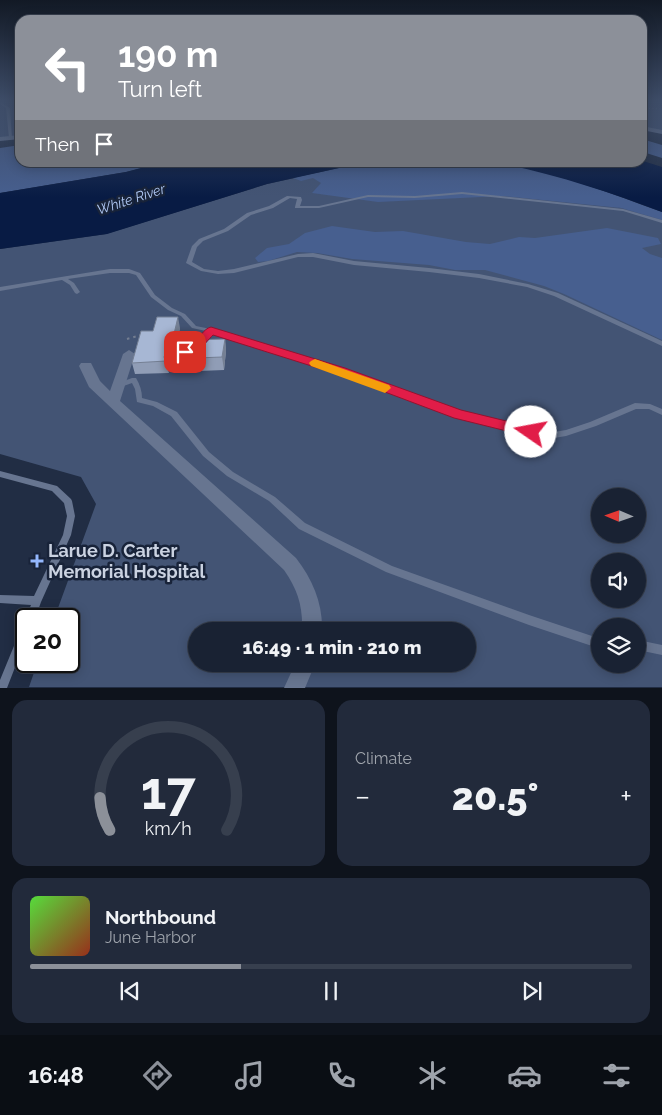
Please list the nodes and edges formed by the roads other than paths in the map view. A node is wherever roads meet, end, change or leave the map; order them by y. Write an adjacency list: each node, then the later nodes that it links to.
1 (11, 133): 2 (lane)
2 (11, 138): 3 (street); 4 (street)
3 (15, 138)
4 (0, 140)
5 (662, 222): 13 (lane)
6 (83, 274): 7 (lane); 8 (lane); 12 (lane)
7 (64, 279): 8 (lane); 9 (lane)
8 (72, 284): 11 (lane)
9 (12, 287): 10 (lane)
10 (0, 290)
11 (77, 292)
12 (211, 330): 15 (lane); 19 (lane)
13 (662, 344)
14 (128, 346): 17 (street)
15 (191, 349)
16 (86, 366): 18 (street)
17 (118, 386): 18 (street); 25 (lane)
18 (113, 402): 24 (street)
19 (662, 412)
20 (0, 474): 22 (lane)
21 (0, 599): 22 (lane)
22 (37, 601): 23 (lane)
23 (34, 608)
24 (312, 622)
25 (591, 641)
26 (646, 647): 27 (lane)
27 (662, 650)
28 (15, 655): 30 (lane)
29 (302, 672): 31 (street)
30 (2, 688)
31 (294, 688)

